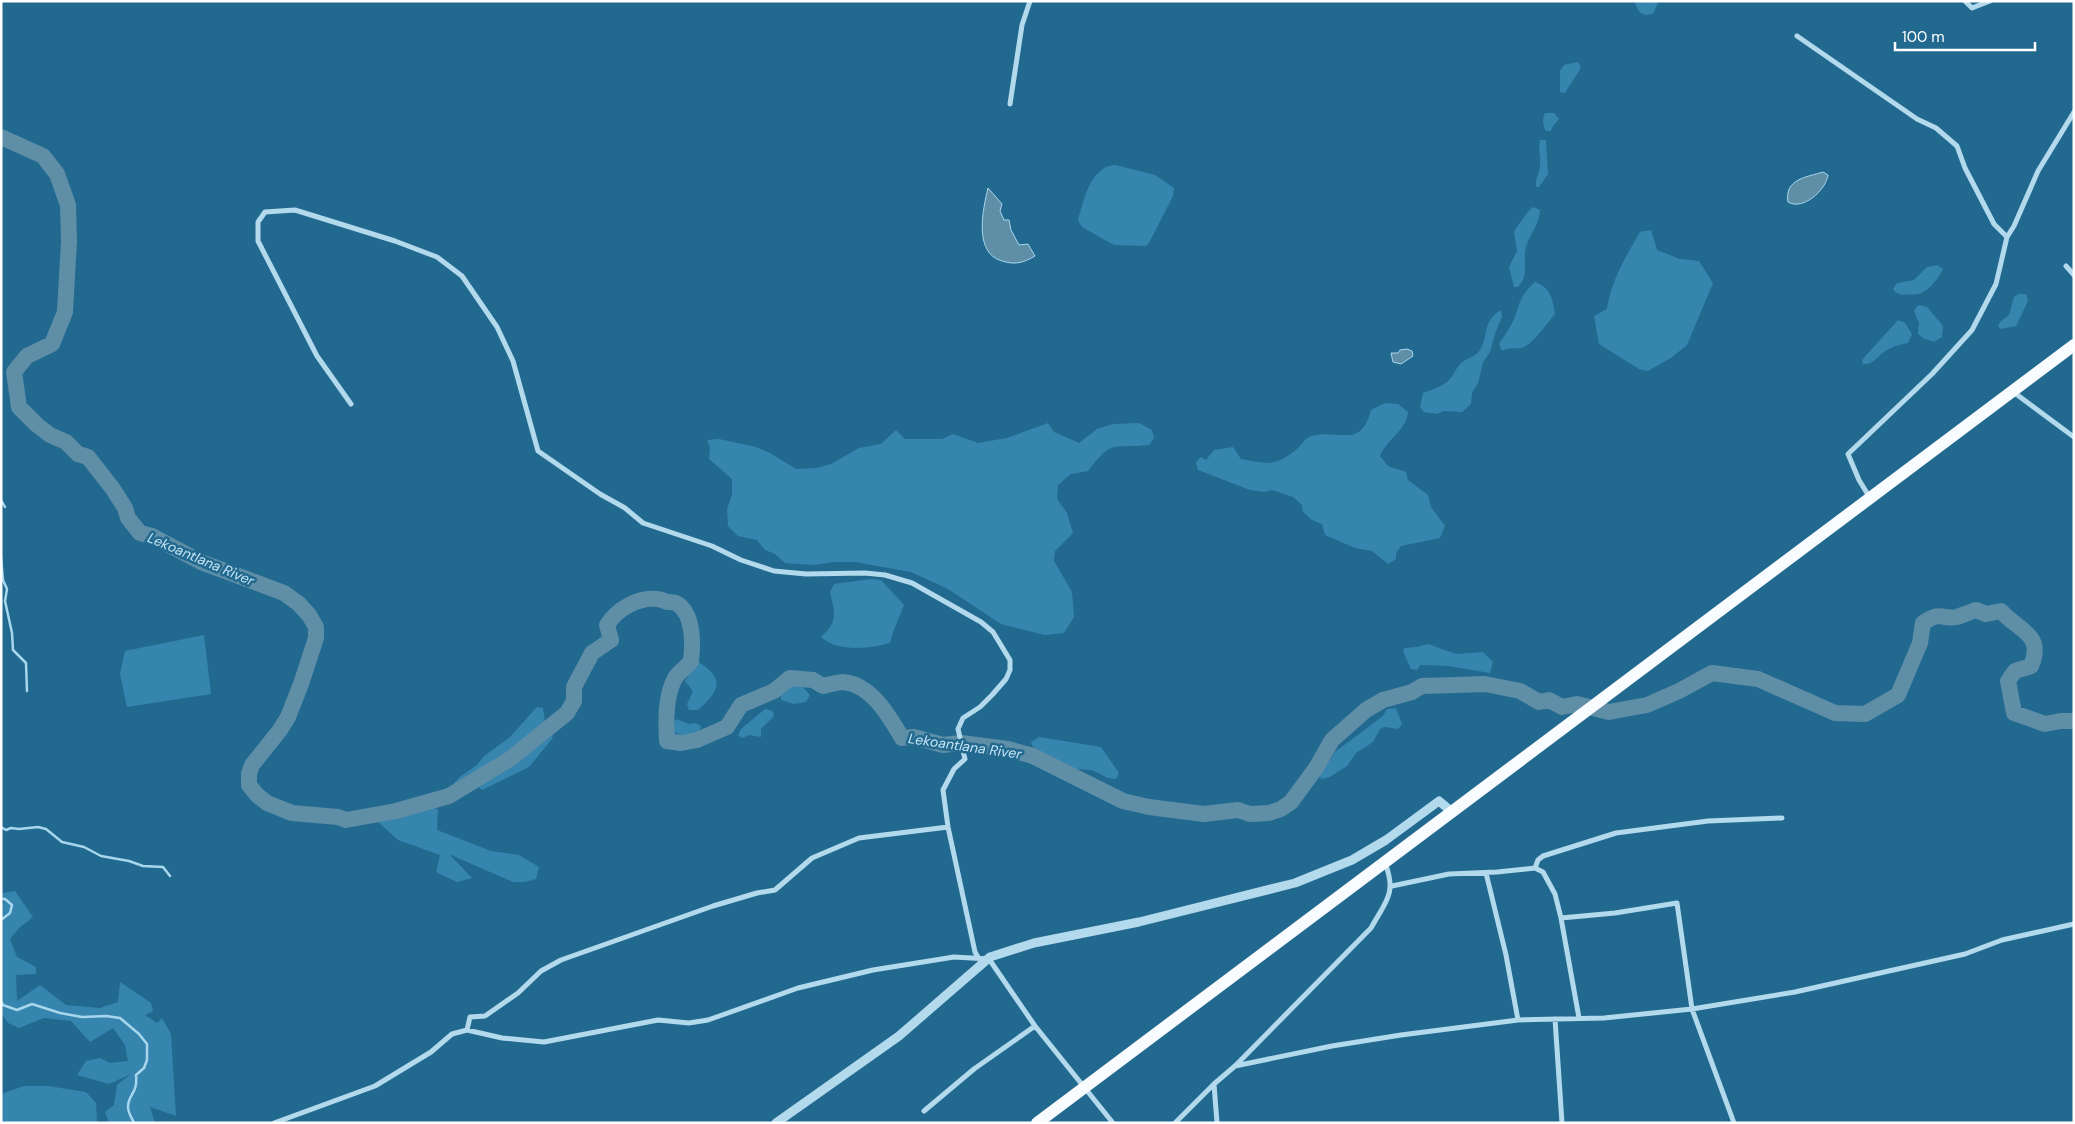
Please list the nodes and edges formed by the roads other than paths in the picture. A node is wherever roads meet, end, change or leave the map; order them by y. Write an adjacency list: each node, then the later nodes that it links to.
1 (1030, 1): 5 (street)
2 (1965, 1): 3 (street)
3 (1990, 1)
4 (1797, 36): 7 (street)
5 (1010, 104)
6 (2074, 112): 7 (street)
7 (2007, 237): 14 (street)
8 (2066, 266): 9 (street)
9 (2074, 275)
10 (2074, 345): 11 (main road)
11 (2012, 391): 13 (street); 14 (main road)
12 (352, 404): 17 (street)
13 (2074, 437)
14 (1870, 498): 15 (main road)
15 (1452, 812): 18 (main road); 25 (street)
16 (1782, 818): 19 (street)
17 (948, 827): 24 (street); 31 (street)
18 (1385, 863): 21 (street); 34 (main road)
19 (1535, 868): 20 (street); 22 (street)
20 (1486, 873): 21 (street); 29 (street)
21 (1392, 886): 32 (street)
22 (1561, 918): 26 (street); 27 (street)
23 (2074, 924): 26 (street)
24 (979, 958): 25 (street); 31 (street)
25 (989, 959): 30 (street); 37 (street)
26 (1692, 1009): 27 (street); 43 (street)
27 (1579, 1018): 28 (street)
28 (1555, 1019): 29 (street); 42 (street)
29 (1518, 1020): 32 (street)
30 (1036, 1026): 34 (street); 35 (street)
31 (466, 1030): 36 (street)
32 (1235, 1066): 33 (street)
33 (1214, 1084): 40 (street); 41 (street)
34 (1085, 1087): 38 (main road); 39 (street)
35 (924, 1111)
36 (274, 1123)
37 (776, 1123)
38 (1037, 1123)
39 (1113, 1123)
40 (1175, 1123)
41 (1217, 1123)
42 (1562, 1123)
43 (1734, 1123)

